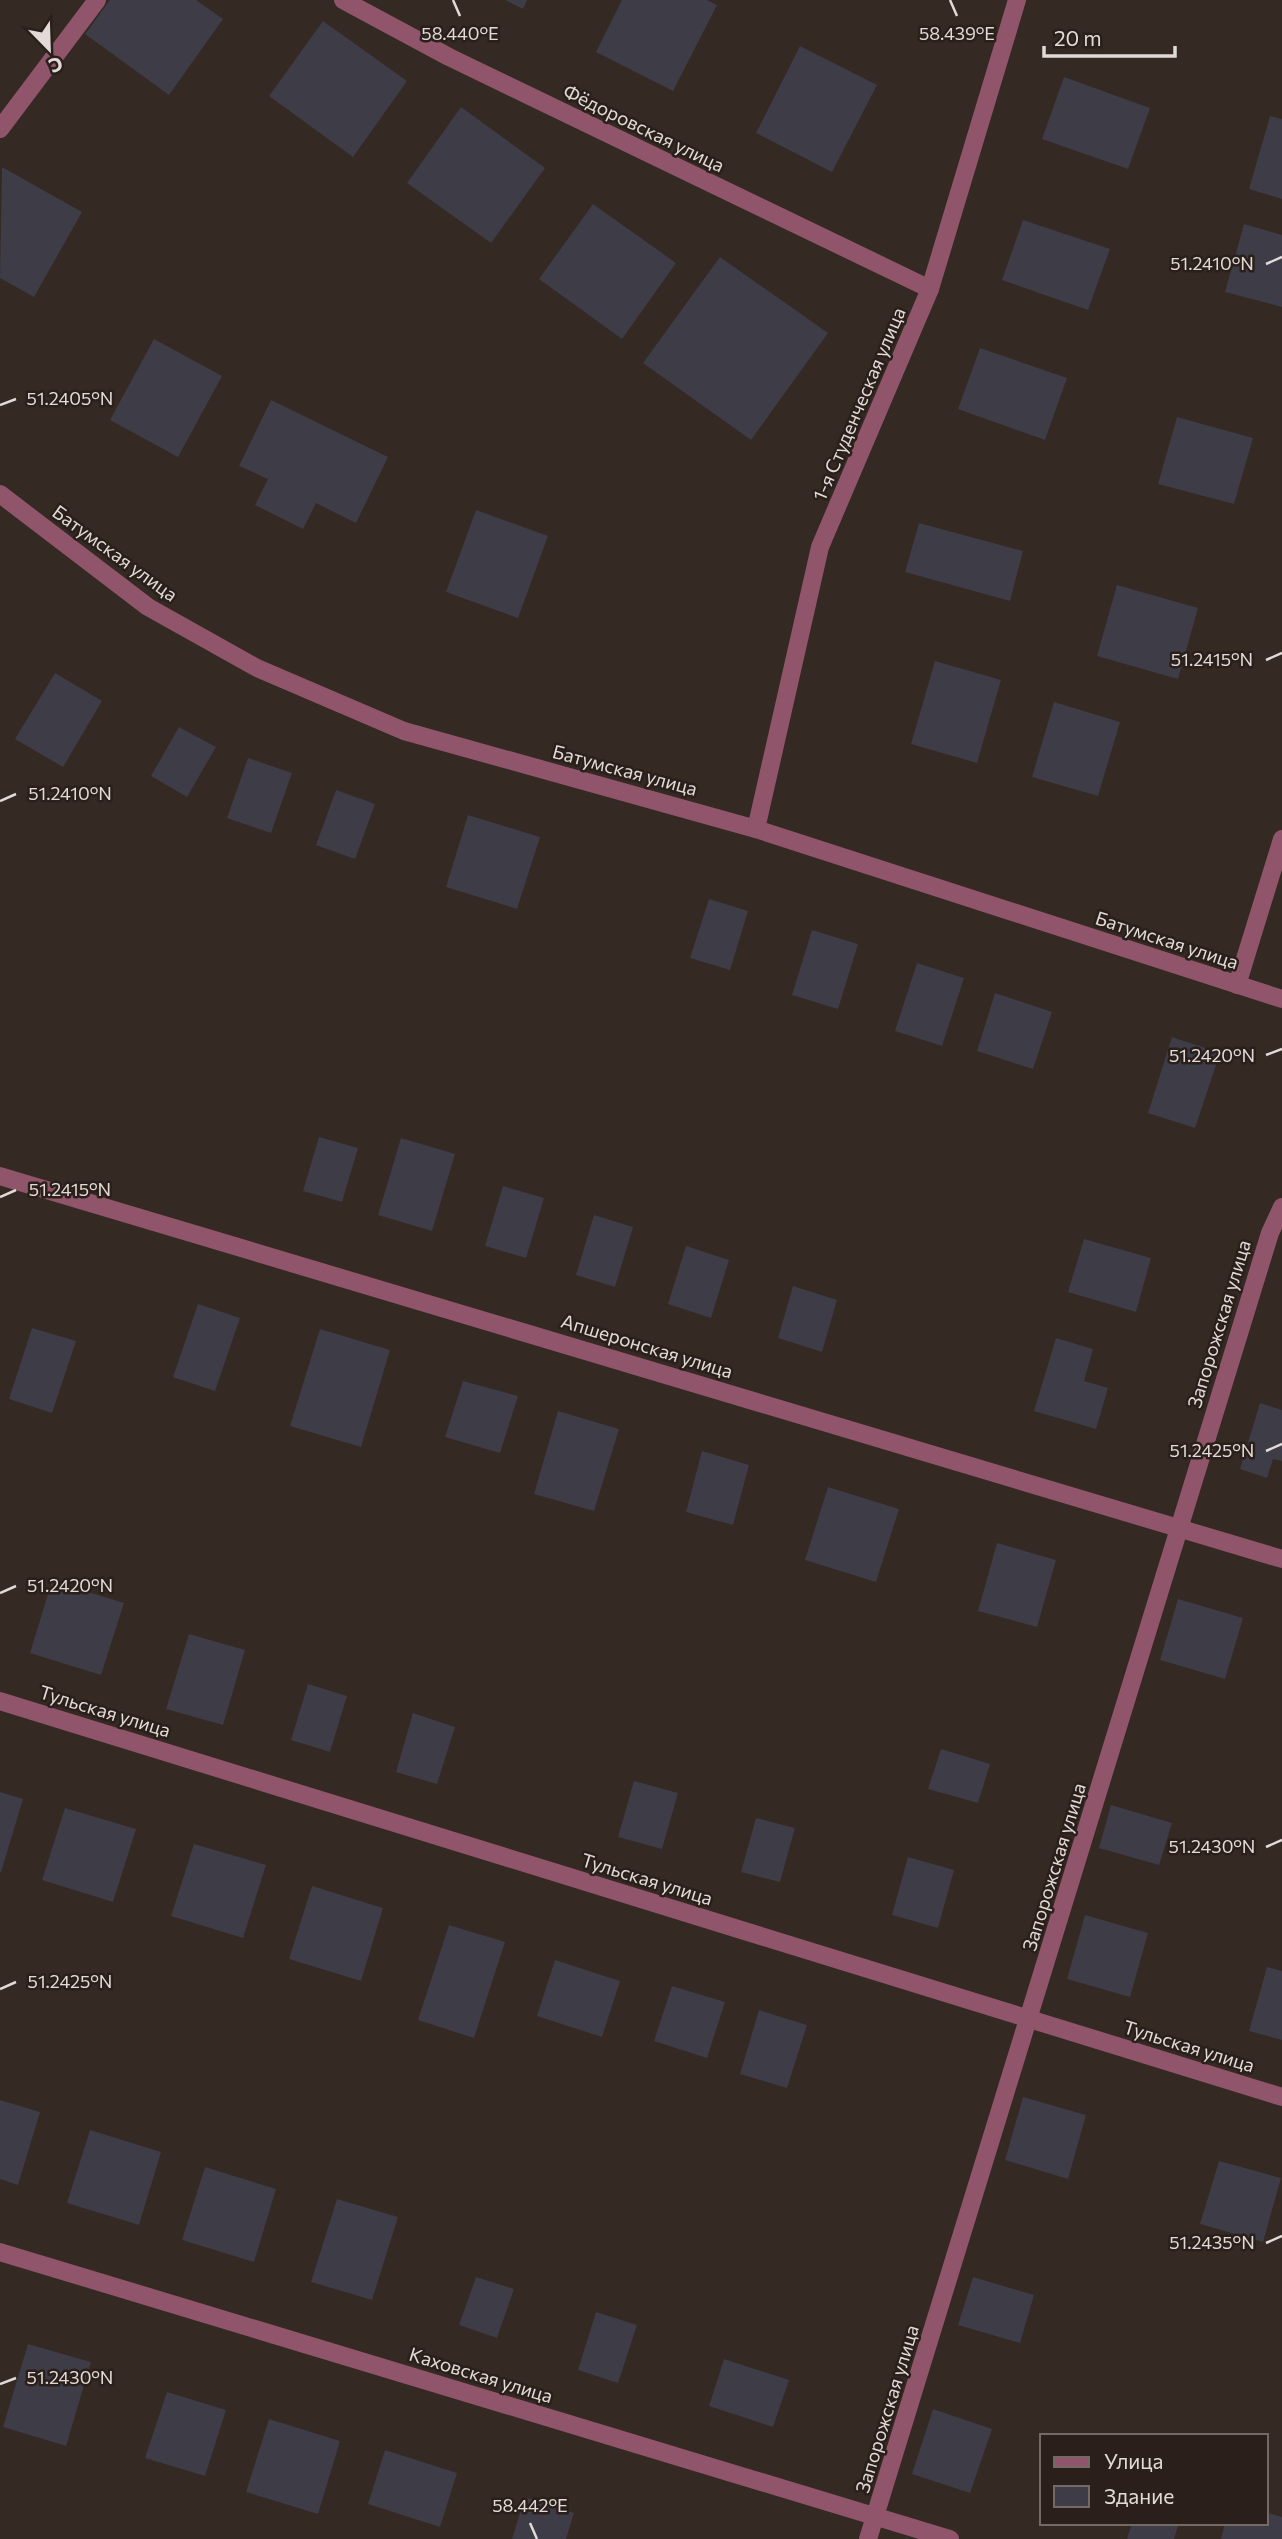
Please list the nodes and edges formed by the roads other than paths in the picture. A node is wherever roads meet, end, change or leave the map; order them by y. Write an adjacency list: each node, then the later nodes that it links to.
1 (97, 0): 4 (street)
2 (343, 0): 5 (street, Фёдоровская улица)
3 (1017, 0): 5 (street, 1-я Студенческая улица)
4 (0, 129)
5 (930, 289): 7 (street, 1-я Студенческая улица)
6 (0, 495): 7 (street, Батумская улица)
7 (756, 828): 9 (street, Батумская улица)
8 (1282, 839): 9 (street)
9 (1237, 985): 10 (street, Батумская улица)
10 (1282, 999)
11 (0, 1176): 13 (street, Апшеронская улица)
12 (1282, 1207): 13 (street, Запорожская улица)
13 (1179, 1525): 14 (street, Апшеронская улица); 16 (street, Запорожская улица)
14 (1282, 1559)
15 (0, 1701): 16 (street, Тульская улица)
16 (1030, 2019): 17 (street, Тульская улица); 19 (street, Запорожская улица)
17 (1282, 2097)
18 (0, 2252): 19 (street, Каховская улица)
19 (876, 2517): 20 (street, Запорожская улица); 21 (street, Каховская улица)
20 (867, 2539)
21 (950, 2539)

